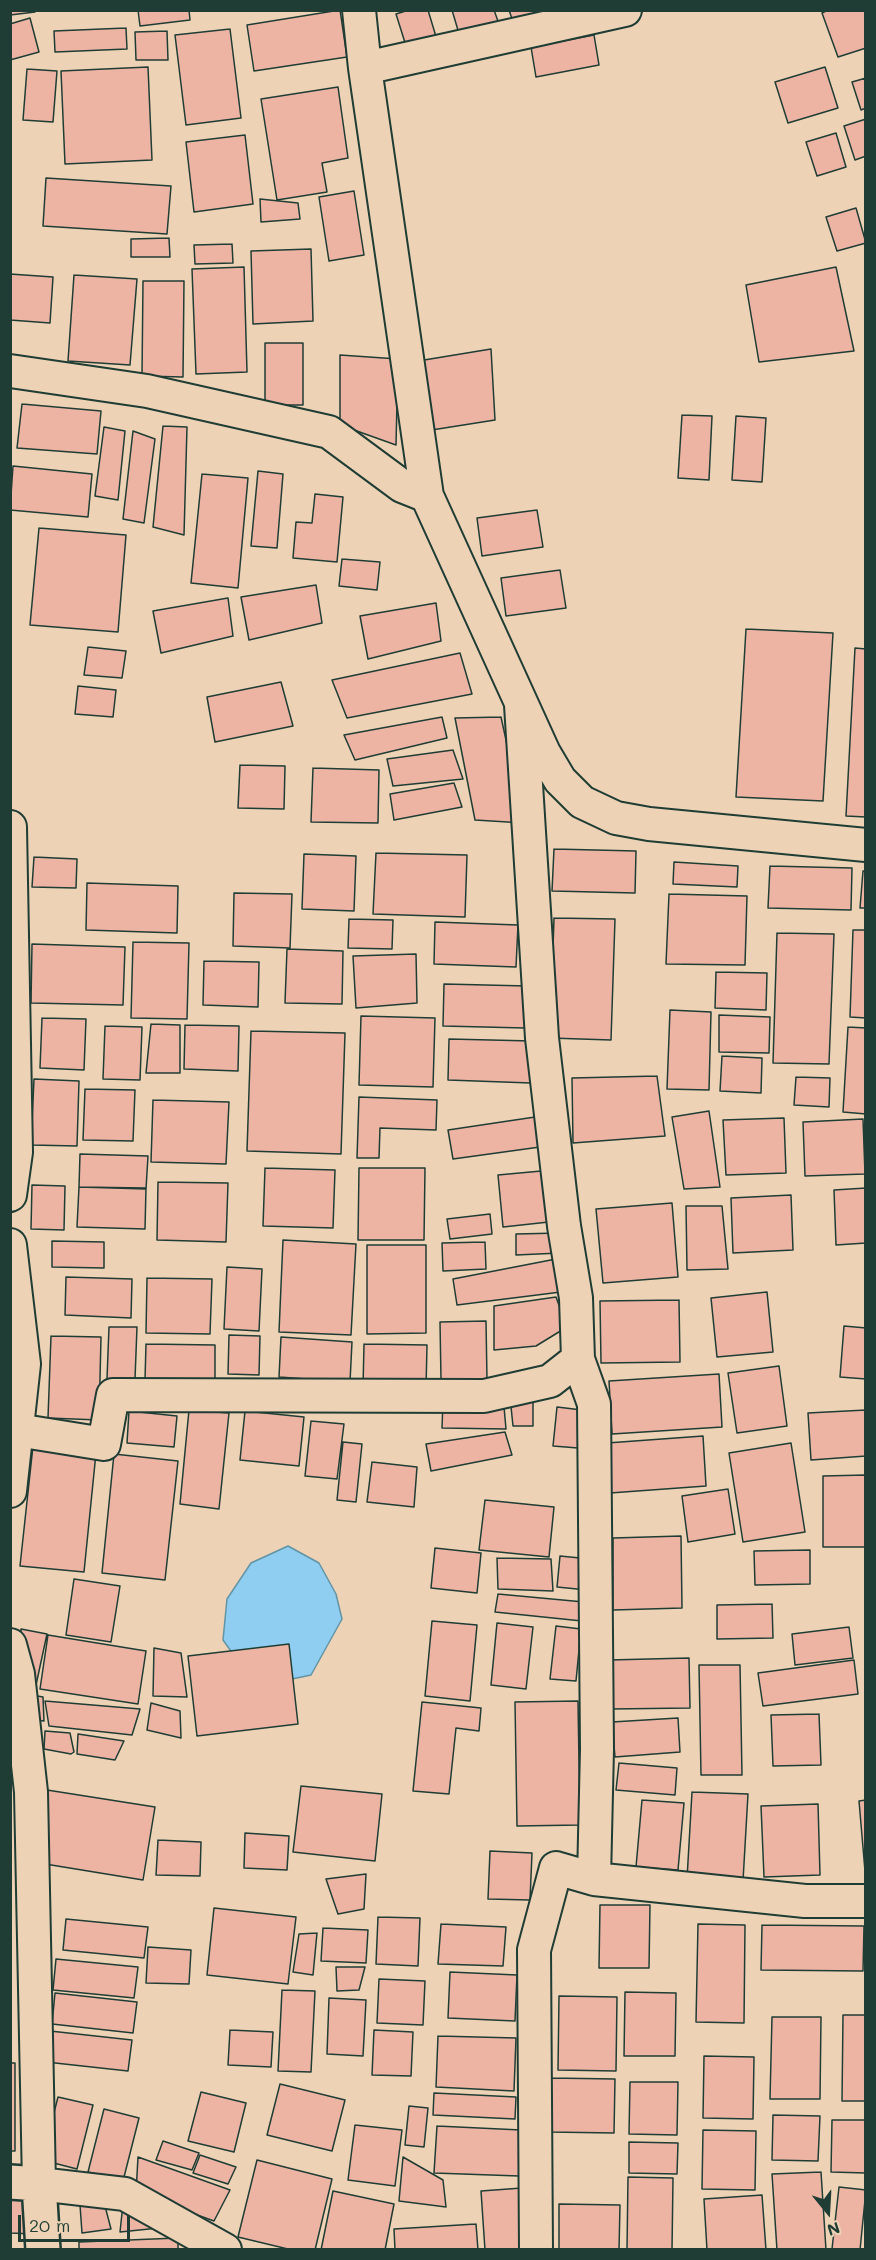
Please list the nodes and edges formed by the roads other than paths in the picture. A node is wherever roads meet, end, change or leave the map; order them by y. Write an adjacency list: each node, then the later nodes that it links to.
1 (359, 10): 3 (street)
2 (625, 10): 3 (street)
3 (365, 68): 5 (street)
4 (10, 371): 5 (street)
5 (427, 496): 6 (street)
6 (521, 705): 8 (street); 12 (street)
7 (10, 827): 9 (street)
8 (866, 845)
9 (13, 1152): 10 (street)
10 (10, 1195)
11 (10, 1245): 13 (street)
12 (578, 1359): 13 (street); 16 (street)
13 (17, 1430): 14 (street)
14 (10, 1491)
15 (10, 1645): 18 (street)
16 (594, 1879): 17 (street); 21 (street)
17 (866, 1901)
18 (25, 2183): 19 (street); 20 (street)
19 (43, 2250)
20 (225, 2250)
21 (536, 2250)

